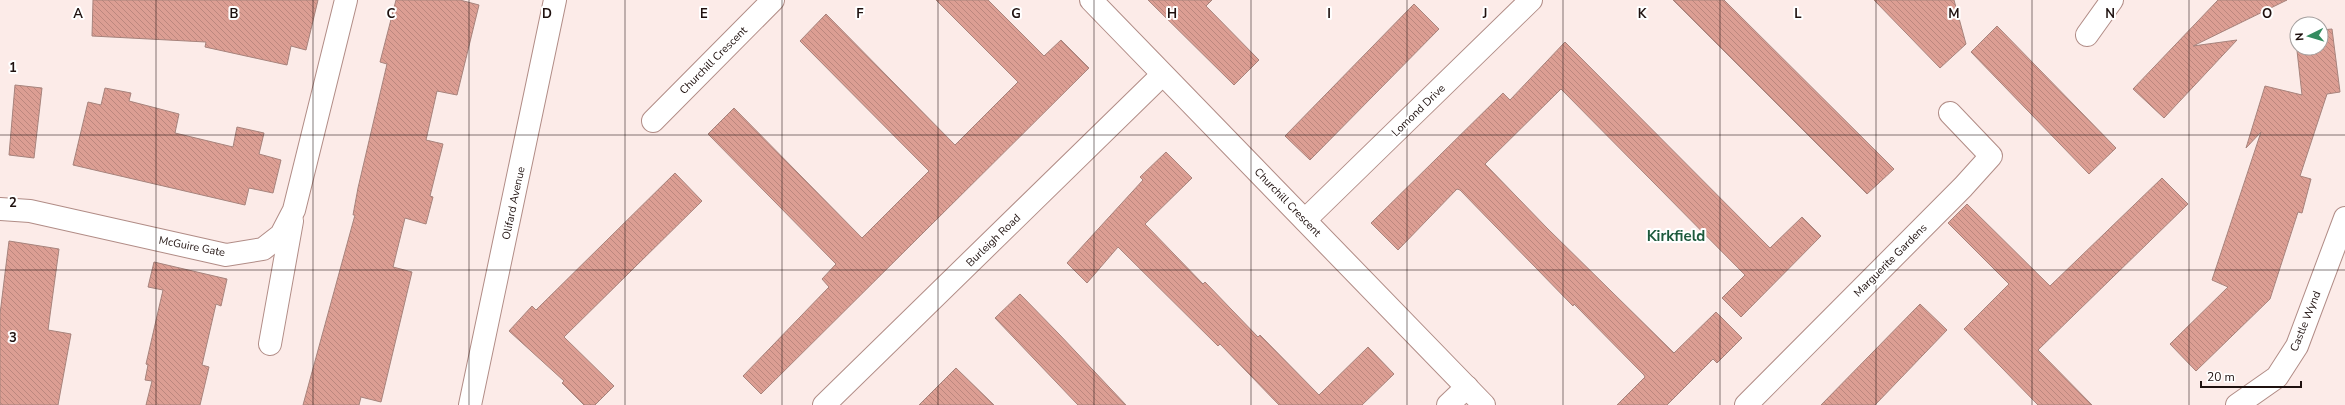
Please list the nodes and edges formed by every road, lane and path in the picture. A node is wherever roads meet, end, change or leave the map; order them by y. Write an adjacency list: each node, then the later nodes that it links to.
1 (346, 0): 12 (street, McGuire Gate)
2 (555, 0): 17 (street, Olifard Avenue)
3 (773, 0): 10 (street, Churchill Crescent)
4 (1091, 0): 8 (street, Churchill Crescent)
5 (1531, 0): 14 (street, Lomond Drive)
6 (2112, 0): 7 (street)
7 (2087, 35)
8 (1162, 75): 14 (street, Churchill Crescent); 18 (street, Burleigh Road)
9 (1950, 113): 21 (street, Marguerite Gardens)
10 (653, 121)
11 (0, 209): 12 (street, McGuire Gate)
12 (294, 210): 15 (street)
13 (2345, 218): 22 (street, Castle Wynd)
14 (1305, 220): 16 (street, Churchill Crescent)
15 (270, 344)
16 (1466, 387): 19 (street); 20 (street, Churchill Crescent)
17 (470, 405)
18 (824, 405)
19 (1448, 405)
20 (1484, 405)
21 (1746, 405)
22 (2237, 405)

